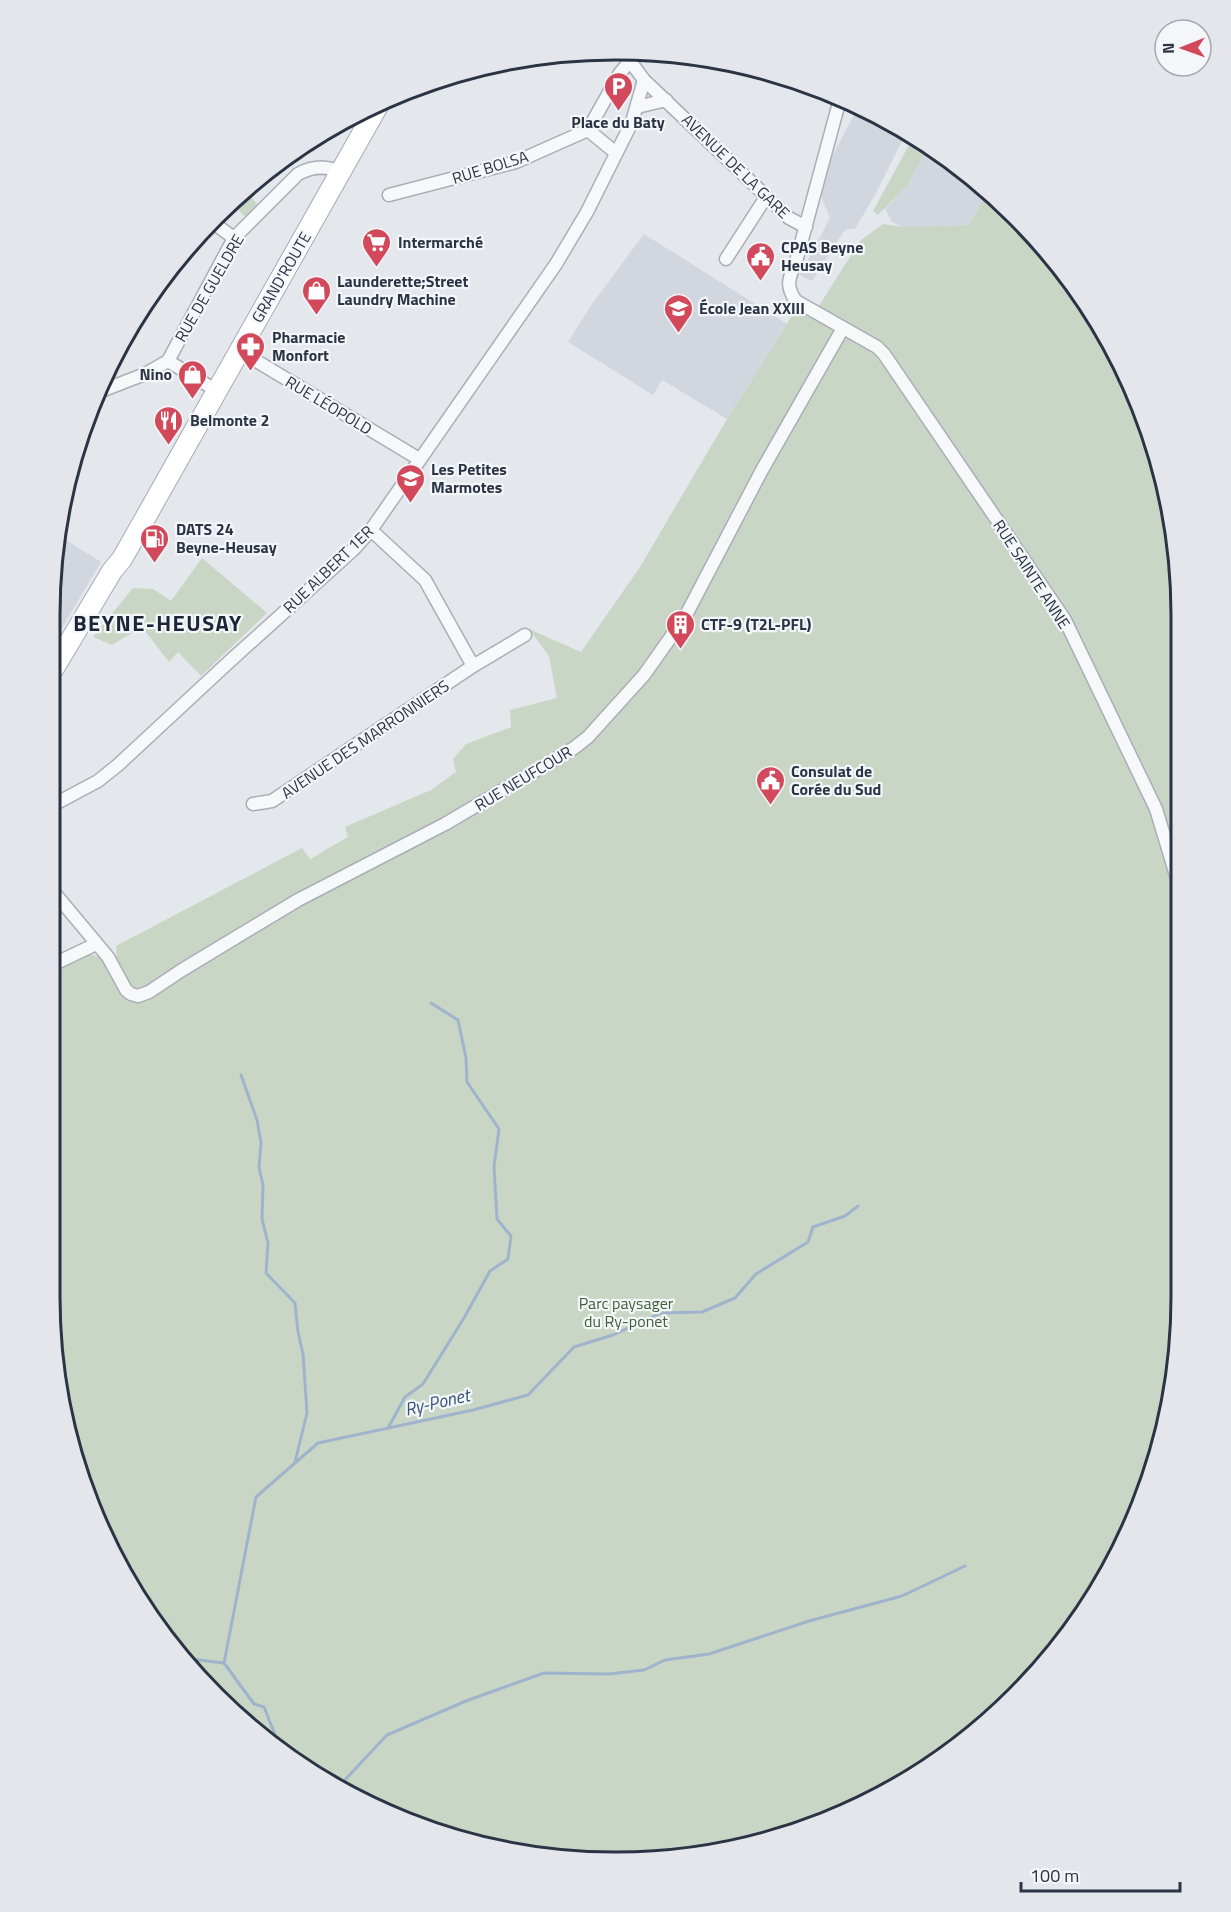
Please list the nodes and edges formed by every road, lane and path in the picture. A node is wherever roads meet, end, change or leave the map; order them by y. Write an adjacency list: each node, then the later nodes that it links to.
1 (627, 60): 8 (street)
2 (631, 60): 3 (street, AVENUE DE LA GARE)
3 (644, 80): 4 (street, AVENUE DE LA GARE); 5 (street)
4 (666, 100): 5 (street); 12 (street, AVENUE DE LA GARE)
5 (637, 107): 9 (street)
6 (838, 107): 14 (street)
7 (372, 116): 10 (main road, GRAND'ROUTE)
8 (588, 130): 9 (street); 11 (street, RUE BOLSA)
9 (616, 153): 23 (street, RUE ALBERT 1ER)
10 (341, 173): 15 (street, RUE DE GUELDRE); 19 (main road, GRAND'ROUTE)
11 (389, 195)
12 (766, 196): 14 (street, AVENUE DE LA GARE); 16 (street)
13 (219, 227): 15 (street)
14 (806, 227): 17 (street, AVENUE DE LA GARE)
15 (234, 238): 20 (street, RUE DE GUELDRE)
16 (726, 259)
17 (815, 312): 18 (street, RUE SAINTE ANNE)
18 (843, 328): 30 (street, RUE SAINTE ANNE); 32 (street, RUE NEUFCOUR)
19 (240, 351): 22 (main road, GRAND'ROUTE); 23 (street, RUE LÉOPOLD)
20 (168, 361): 21 (street); 22 (street)
21 (109, 388)
22 (217, 391): 26 (main road, GRAND'ROUTE)
23 (419, 459): 24 (street, RUE ALBERT 1ER)
24 (371, 530): 27 (street); 28 (street, RUE ALBERT 1ER)
25 (525, 635): 27 (street, AVENUE DES MARRONNIERS)
26 (60, 658)
27 (473, 666): 29 (street, AVENUE DES MARRONNIERS)
28 (60, 801)
29 (253, 804)
30 (1171, 859)
31 (60, 900): 32 (street, RUE NEUFCOUR)
32 (96, 944): 33 (street)
33 (60, 961)

